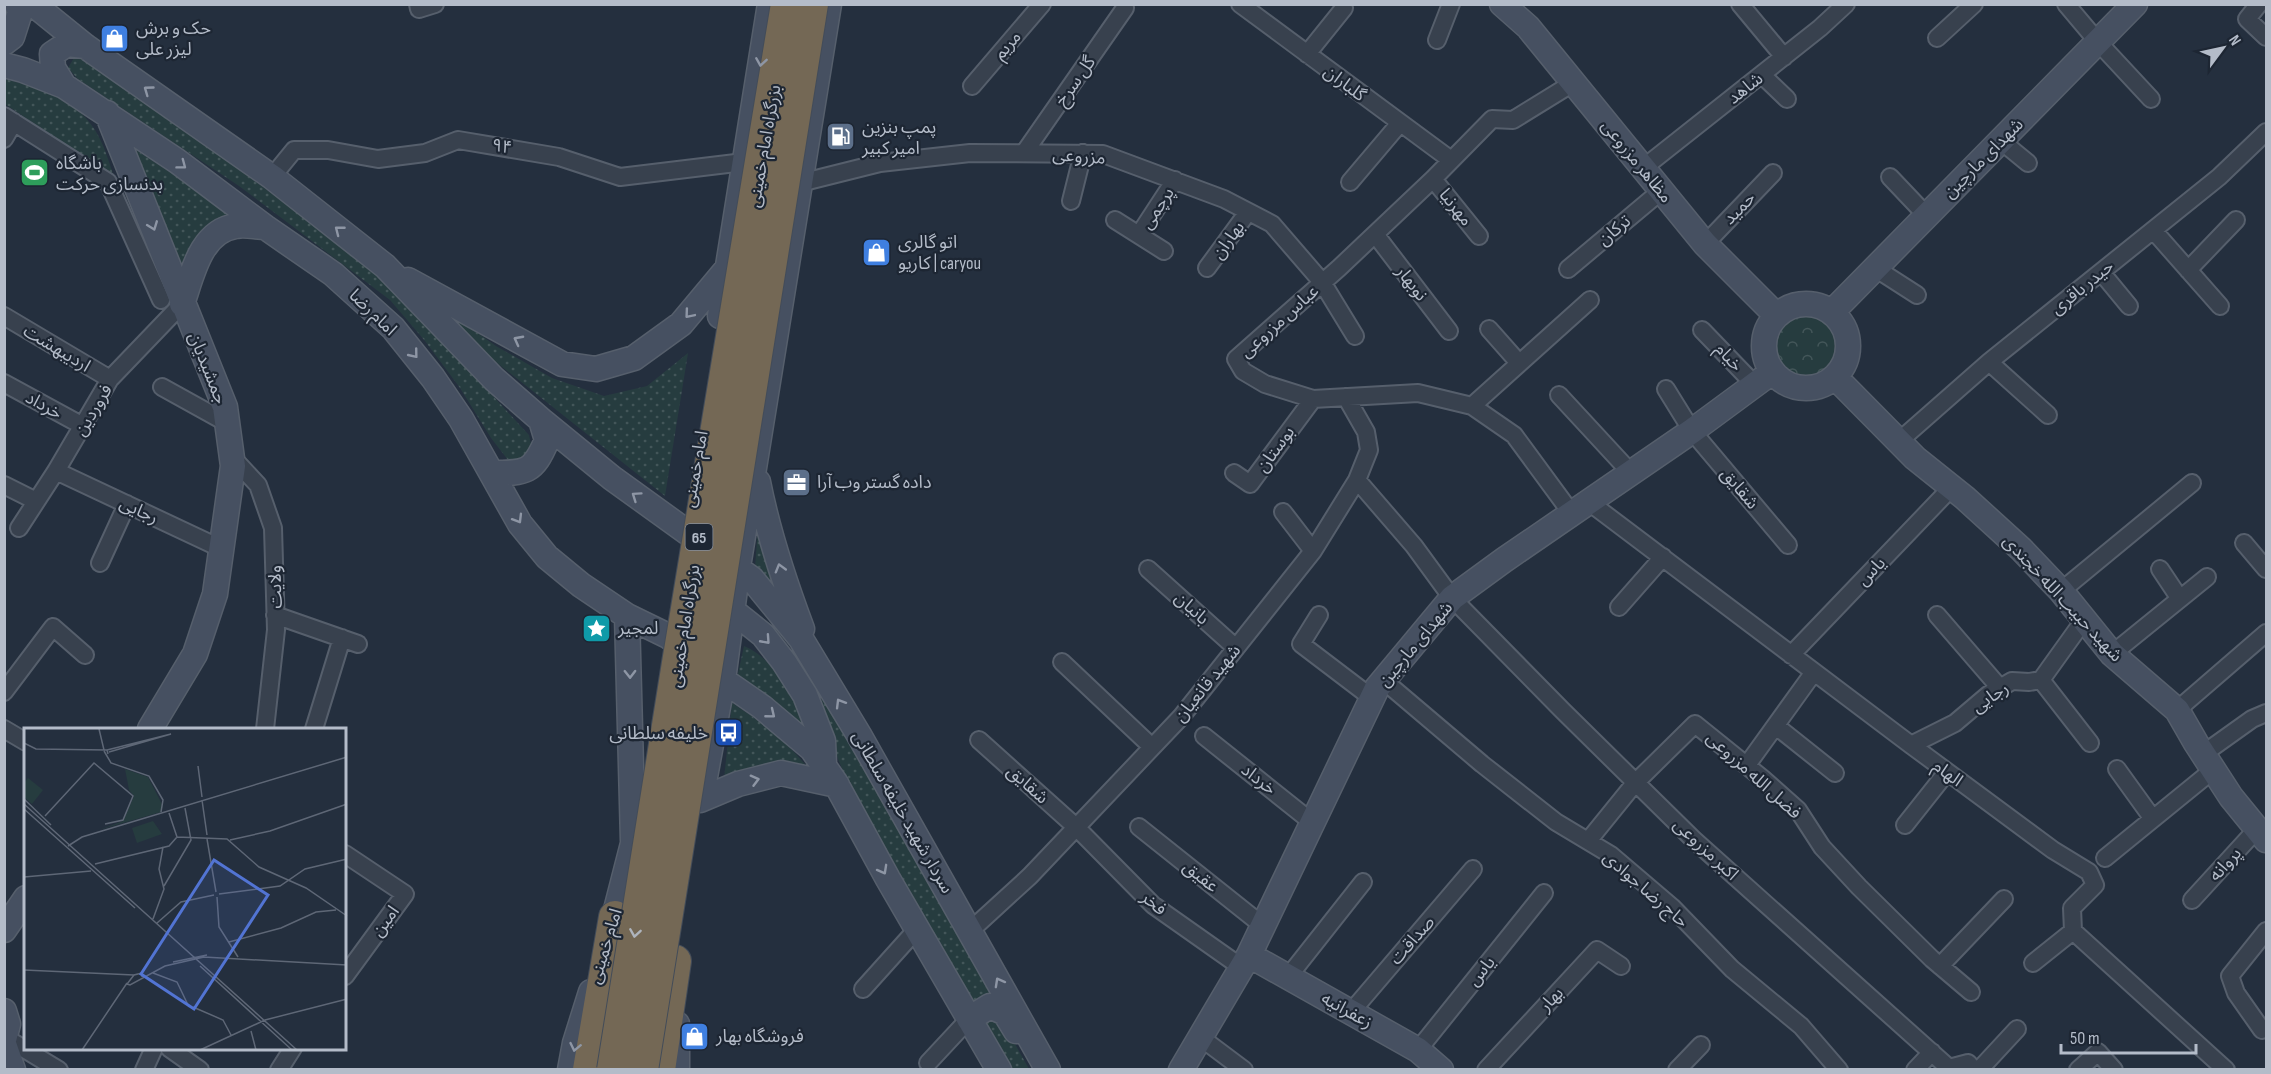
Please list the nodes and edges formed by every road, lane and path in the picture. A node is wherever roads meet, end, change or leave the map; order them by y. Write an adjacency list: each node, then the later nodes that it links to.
1 (16, 4): 25 (main road)
2 (418, 4): 3 (street)
3 (435, 4)
4 (770, 4): 45 (main road, امام خمینی, one-way to 45)
5 (787, 4): 235 (highway, بزرگراه امام خمینی / 65, one-way to 235, bridge)
6 (812, 4): 236 (highway, بزرگراه امام خمینی / 65, bridge)
7 (829, 4): 54 (main road)
8 (1042, 4): 33 (street, مریم)
9 (1240, 4): 27 (street, گلباران)
10 (1451, 4): 23 (street)
11 (1740, 4): 28 (street)
12 (1846, 4): 28 (street, شاهد)
13 (1974, 4): 22 (street)
14 (2066, 4): 24 (street)
15 (2135, 4): 24 (main road, شهدای مارچین)
16 (2259, 4): 21 (street)
17 (41, 8): 26 (main road)
18 (1125, 8): 42 (street, گل سرخ)
19 (1344, 8): 27 (street)
20 (1514, 8): 31 (main road, مظاهر مزروعی)
21 (2266, 37)
22 (1937, 38)
23 (1437, 40)
24 (2098, 42): 35 (street); 41 (main road, شهدای مارچین)
25 (4, 43)
26 (85, 46): 32 (main road); 49 (main road, one-way to 26)
27 (1307, 54): 38 (street, گلباران)
28 (1784, 57): 30 (street, شاهد)
29 (4, 65): 32 (main road, امام رضا)
30 (1762, 75): 34 (street); 47 (street, شاهد)
31 (1573, 83): 44 (street, عباس مزروعی); 47 (main road, مظاهر مزروعی)
32 (64, 86): 36 (main road, امام رضا)
33 (972, 86)
34 (1787, 99)
35 (2151, 99)
36 (107, 113): 61 (main road, امام رضا, one-way to 61); 78 (main road, جمشیدیان, one-way to 78)
37 (9, 119): 40 (street); 78 (street)
38 (1400, 123): 44 (street, گلباران); 53 (street)
39 (2266, 132): 62 (street, حیدر باقری)
40 (4, 139)
41 (2000, 140): 46 (street); 58 (main road, شهدای مارچین)
42 (1024, 153): 43 (street, مزروعی); 54 (street, مزروعی)
43 (1083, 153): 52 (street, مزروعی); 56 (street)
44 (1451, 160): 51 (street, عباس مزروعی)
45 (744, 162): 49 (street, ۹۴); 71 (main road, امام خمینی)
46 (2028, 163)
47 (1642, 169): 55 (main road, مظاهر مزروعی)
48 (1773, 173): 66 (street, حمید)
49 (272, 177): 68 (main road, one-way to 49)
50 (1890, 177): 58 (street)
51 (1433, 179): 63 (street, عباس مزروعی); 65 (street, مهرنیا)
52 (1175, 180): 57 (street, مزروعی); 64 (street, پرچمی)
53 (1350, 182)
54 (800, 183): 107 (main road)
55 (1661, 191): 66 (main road, مظاهر مزروعی); 72 (street, ترکان)
56 (1071, 201)
57 (1248, 212): 69 (street, بهاران); 75 (street, مزروعی)
58 (1926, 216): 70 (main road, شهدای مارچین)
59 (1115, 220): 64 (street)
60 (2236, 220): 73 (street)
61 (265, 227): 78 (main road); 110 (main road, امام رضا, one-way to 110)
62 (2153, 231): 73 (street); 74 (street, حیدر باقری)
63 (1375, 234): 75 (street, عباس مزروعی); 86 (street, نوبهار)
64 (1139, 235): 67 (street)
65 (1479, 236)
66 (1705, 244): 82 (main road, مظاهر مزروعی)
67 (1164, 251)
68 (385, 266): 71 (main road, one-way to 68); 101 (main road)
69 (1208, 268)
70 (1875, 268): 76 (street); 81 (main road, شهدای مارچین)
71 (727, 269): 121 (main road, امام خمینی)
72 (1568, 269)
73 (2188, 270): 80 (street)
74 (2101, 272): 79 (street); 88 (street, حیدر باقری)
75 (1322, 282): 87 (street, مزروعی); 98 (street, عباس مزروعی)
76 (1917, 295)
77 (1590, 300): 89 (street)
78 (172, 302): 92 (street, فروردین); 102 (main road, جمشیدیان)
79 (2129, 306)
80 (2220, 306)
81 (1832, 312): 82 (main road); 90 (main road)
82 (1776, 315): 91 (main road)
83 (4, 316): 92 (street, اردیبهشت)
84 (1489, 329): 89 (street)
85 (1702, 330): 91 (street, خیام)
86 (1449, 331)
87 (1355, 336)
88 (1989, 362): 100 (street); 105 (street, حیدر باقری)
89 (1519, 363): 99 (street)
90 (1835, 377): 91 (main road); 105 (main road, شهید حبیب الله خجندی)
91 (1764, 379): 104 (main road, شهدای مارچین)
92 (110, 380): 103 (street, فروردین)
93 (4, 383): 103 (street, خرداد)
94 (162, 387): 102 (street)
95 (1666, 389): 104 (street, شقایق)
96 (1559, 395): 111 (street)
97 (1346, 398): 98 (street, عباس مزروعی); 99 (street, عباس مزروعی); 112 (street, شهید قانعیان)
98 (1312, 399): 109 (street, بوستان)
99 (1472, 406): 118 (street, عباس مزروعی)
100 (2048, 416)
101 (541, 420): 110 (main road); 121 (main road, one-way to 101)
102 (227, 423): 106 (main road, جمشیدیان)
103 (82, 426): 108 (street, فروردین)
104 (1692, 431): 111 (main road, شهدای مارچین); 123 (street, شقایق)
105 (1898, 442): 115 (main road, شهید حبیب الله خجندی)
106 (232, 457): 124 (main road, جمشیدیان); 138 (street, ولایت)
107 (755, 464): 128 (main road); 151 (main road, one-way to 107)
108 (56, 471): 116 (street, فروردین); 117 (street, رجایی)
109 (1234, 473)
110 (492, 474): 141 (main road, امام رضا, one-way to 141)
111 (1632, 474): 118 (main road, شهدای مارچین)
112 (1357, 480): 125 (street, شهید قانعیان); 134 (street, اکبر مزروعی)
113 (2192, 483): 133 (street)
114 (4, 485): 116 (street)
115 (1952, 487): 133 (main road, شهید حبیب الله خجندی); 150 (street, یاس)
116 (36, 501): 120 (street, فروردین)
117 (127, 504): 124 (street, رجایی); 127 (street)
118 (1580, 508): 126 (street, الهام); 134 (main road, شهدای مارچین)
119 (1282, 512): 125 (street)
120 (19, 528)
121 (684, 530): 128 (main road, سردار شهید خلیفه سلطانی); 137 (main road); 144 (main road, امام خمینی)
122 (2244, 543): 131 (street)
123 (1788, 545)
124 (222, 549): 162 (main road, جمشیدیان)
125 (1313, 551): 147 (street, شهید قانعیان)
126 (1663, 557): 136 (street); 150 (street, الهام)
127 (100, 563)
128 (738, 567): 137 (main road); 151 (main road, سردار شهید خلیفه سلطانی)
129 (1148, 569): 147 (street, بانیان)
130 (2160, 569): 135 (street)
131 (2266, 569)
132 (2207, 577): 135 (street)
133 (2061, 591): 142 (main road, شهید حبیب الله خجندی)
134 (1452, 598): 157 (main road, شهدای مارچین); 178 (street, اکبر مزروعی)
135 (2180, 599): 148 (street)
136 (1619, 607)
137 (733, 611): 154 (main road); 177 (main road, one-way to 177)
138 (276, 615): 145 (street); 163 (street, ولایت)
139 (1319, 615): 157 (street, حاج رضا جوادی)
140 (1937, 615): 156 (street)
141 (627, 616): 144 (main road, امام رضا); 187 (main road, one-way to 187)
142 (2084, 620): 148 (main road, شهید حبیب الله خجندی); 155 (street)
143 (2266, 633): 159 (street)
144 (668, 636): 154 (main road, امام رضا); 187 (main road, امام خمینی)
145 (342, 638): 146 (street); 164 (street)
146 (358, 644)
147 (1236, 648): 171 (street, شهید قانعیان)
148 (2112, 654): 159 (main road, شهید حبیب الله خجندی)
149 (85, 655): 158 (street)
150 (1791, 655): 153 (street, الهام)
151 (815, 662): 200 (main road, سردار شهید خلیفه سلطانی, one-way to 151)
152 (1062, 662): 171 (street)
153 (1815, 672): 161 (street); 170 (street, الهام)
154 (723, 680): 177 (main road, one-way to 177); 179 (main road)
155 (2041, 680): 156 (street, رجایی); 169 (street)
156 (2000, 688): 170 (street, رجایی)
157 (1377, 689): 181 (main road, شهدای مارچین); 186 (street, حاج رضا جوادی)
158 (4, 693)
159 (2177, 710): 172 (main road, شهید حبیب الله خجندی)
160 (2266, 713): 172 (street)
161 (1776, 726): 173 (street); 176 (street)
162 (151, 728)
163 (265, 728)
164 (314, 728)
165 (6, 734): 168 (street)
166 (1204, 736): 181 (street, خرداد)
167 (979, 740): 183 (street, شقایق)
168 (24, 741)
169 (2090, 743)
170 (1911, 745): 175 (street, الهام)
171 (1152, 747): 183 (street, شهید قانعیان)
172 (2208, 762): 180 (street); 185 (main road, شهید حبیب الله خجندی)
173 (1747, 765): 178 (street, فضل الله مزروعی); 207 (street, فضل الله مزروعی)
174 (2117, 769): 180 (street)
175 (1947, 772): 182 (street); 201 (street, الهام)
176 (1835, 773)
177 (831, 776): 179 (main road, one-way to 177); 198 (main road, one-way to 198)
178 (1635, 783): 186 (street, فضل الله مزروعی); 226 (street, اکبر مزروعی)
179 (700, 800): 203 (main road)
180 (2153, 819): 189 (street)
181 (1313, 823): 197 (main road, شهدای مارچین)
182 (1905, 825)
183 (1076, 827): 200 (street, شهید قانعیان); 204 (street, فخر)
184 (1139, 827): 197 (street, عقیق)
185 (2262, 835): 194 (street, پروانه)
186 (1588, 841): 247 (street, حاج رضا جوادی)
187 (634, 846): 196 (main road, امام خمینی)
188 (346, 855): 208 (street, امین)
189 (2105, 858)
190 (1473, 869): 213 (street, صداقت)
191 (1363, 882): 209 (street)
192 (1544, 893): 224 (street, یاس)
193 (2004, 900): 207 (street)
194 (2193, 900)
195 (24, 901): 199 (main road)
196 (615, 917): 233 (main road, امام خمینی, one-way to 233); 234 (highway)
197 (1262, 925): 204 (main road, شهدای مارچین)
198 (917, 929): 210 (street); 214 (main road)
199 (4, 930)
200 (971, 930): 241 (main road, سردار شهید خلیفه سلطانی, one-way to 200)
201 (2073, 931): 205 (street); 252 (street)
202 (2266, 931): 216 (street)
203 (677, 948): 237 (highway); 238 (main road)
204 (1245, 961): 209 (main road, زعفرانیه); 217 (main road, شهدای مارچین)
205 (2033, 963)
206 (1621, 966): 245 (street, بهار)
207 (1940, 966): 211 (street, فضل الله مزروعی)
208 (346, 975)
209 (1288, 977): 213 (main road, زعفرانیه)
210 (863, 989)
211 (1971, 992)
212 (4, 1011): 218 (main road)
213 (1351, 1012): 224 (main road, زعفرانیه)
214 (969, 1020): 227 (street); 239 (main road); 240 (main road)
215 (2017, 1029): 249 (street)
216 (2262, 1029)
217 (1200, 1037): 242 (main road, شهدای مارچین); 243 (street)
218 (5, 1041): 220 (street); 228 (main road)
219 (1701, 1045): 246 (street)
220 (24, 1048)
221 (153, 1050): 230 (street)
222 (172, 1050): 231 (street)
223 (293, 1050): 232 (street)
224 (1418, 1050): 244 (main road, زعفرانیه)
225 (37, 1052): 229 (street)
226 (1932, 1052): 248 (street); 249 (street, اکبر مزروعی)
227 (927, 1063)
228 (13, 1070)
229 (59, 1070)
230 (144, 1070)
231 (200, 1070)
232 (279, 1070)
233 (570, 1070)
234 (589, 1070)
235 (614, 1070)
236 (642, 1070)
237 (659, 1070)
238 (676, 1070)
239 (999, 1070)
240 (1044, 1070)
241 (1048, 1070)
242 (1181, 1070)
243 (1244, 1070)
244 (1442, 1070)
245 (1486, 1070)
246 (1677, 1070)
247 (1839, 1070)
248 (1915, 1070)
249 (1976, 1070)
250 (2078, 1070): 251 (street)
251 (2114, 1070)
252 (2226, 1070)

